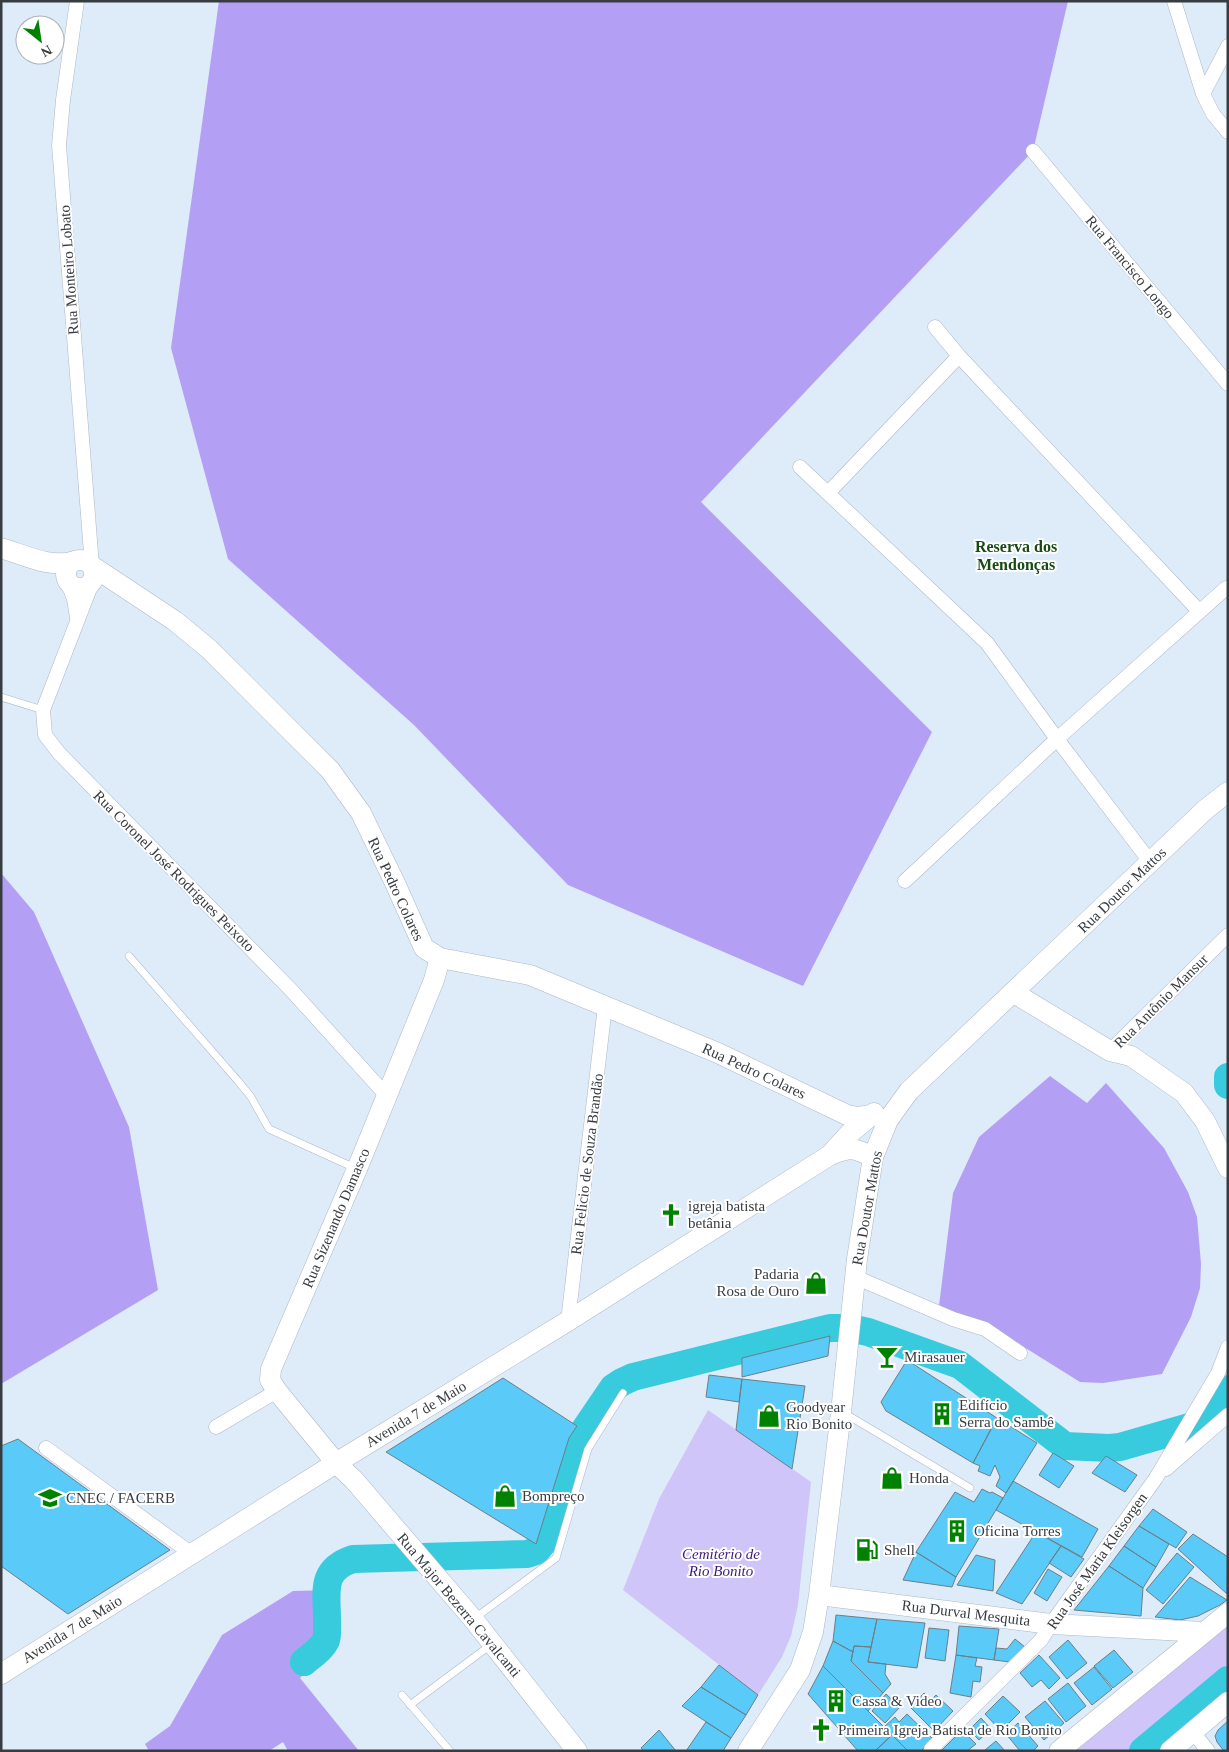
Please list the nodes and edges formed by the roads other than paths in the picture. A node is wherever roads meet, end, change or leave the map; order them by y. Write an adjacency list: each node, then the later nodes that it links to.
1 (77, 1): 14 (street, Rua Monteiro Lobato)
2 (1174, 1): 4 (street)
3 (1228, 46): 4 (street)
4 (1203, 94): 5 (street)
5 (1228, 132)
6 (1033, 151): 9 (street, Rua Francisco Longo)
7 (935, 327): 8 (street)
8 (959, 356): 11 (street); 17 (street)
9 (1228, 384)
10 (800, 467): 11 (street)
11 (828, 493): 21 (street)
12 (1, 548): 13 (main road, Rua Pedro Colares)
13 (48, 563): 14 (main road, Rua Pedro Colares); 15 (main road, Rua Pedro Colares)
14 (86, 570): 15 (main road); 18 (street, Rua Coronel José Rodrigues Peixoto); 27 (main road, Rua Pedro Colares)
15 (67, 580): 18 (street)
16 (1226, 588): 17 (street)
17 (1199, 611): 21 (street)
18 (77, 619): 20 (street, Rua Coronel José Rodrigues Peixoto)
19 (1, 697): 20 (lane)
20 (44, 710): 32 (street, Rua Coronel José Rodrigues Peixoto)
21 (1057, 739): 23 (street); 24 (street)
22 (1228, 792): 23 (main road, Rua Doutor Mattos)
23 (1151, 862): 28 (main road, Rua Doutor Mattos)
24 (905, 881)
25 (1228, 935): 30 (street, Rua Antônio Mansur)
26 (129, 956): 37 (lane)
27 (440, 958): 29 (main road, Rua Pedro Colares); 32 (main road, Rua Sizenando Damasco)
28 (1014, 993): 30 (main road, Rua Antônio Mansur); 31 (main road, Rua Doutor Mattos)
29 (605, 1006): 33 (main road, Rua Pedro Colares); 39 (street, Rua Felicio de Souza Brandão)
30 (1110, 1051): 36 (main road)
31 (909, 1090): 33 (main road, Avenida 7 de Maio); 35 (main road, Rua Doutor Mattos)
32 (387, 1096): 37 (main road, Rua Sizenando Damasco)
33 (872, 1115): 34 (main road, Avenida 7 de Maio)
34 (830, 1156): 35 (main road, Avenida 7 de Maio); 39 (main road, Avenida 7 de Maio)
35 (873, 1157): 38 (main road, Rua Doutor Mattos)
36 (1228, 1168)
37 (357, 1169): 42 (main road, Rua Sizenando Damasco)
38 (855, 1278): 41 (street); 44 (main road, Rua Doutor Mattos)
39 (568, 1321): 48 (main road, Avenida 7 de Maio)
40 (1228, 1347): 49 (street, Rua José Maria Kleisorgen)
41 (1020, 1353)
42 (276, 1391): 46 (street); 48 (main road, Rua Sizenando Damasco)
43 (624, 1393): 54 (lane)
44 (841, 1412): 50 (lane); 52 (main road, Rua Doutor Mattos)
45 (1228, 1415): 49 (street)
46 (216, 1426)
47 (46, 1448): 51 (street)
48 (336, 1463): 51 (main road, Avenida 7 de Maio); 54 (main road, Rua Major Bezerra Cavalcanti)
49 (1156, 1478): 55 (street, Rua José Maria Kleisorgen)
50 (970, 1488)
51 (192, 1554): 58 (main road, Avenida 7 de Maio)
52 (819, 1595): 55 (main road, Rua Durval Mesquita); 66 (main road, Rua Doutor Mattos)
53 (1228, 1613): 56 (main road)
54 (473, 1619): 57 (main road, Rua Major Bezerra Cavalcanti)
55 (1051, 1624): 56 (main road, Rua Durval Mesquita); 63 (street, Rua José Maria Kleisorgen)
56 (1204, 1632): 67 (main road)
57 (492, 1644): 61 (lane); 65 (main road, Rua Major Bezerra Cavalcanti)
58 (1, 1674)
59 (402, 1695): 61 (lane)
60 (1228, 1702): 62 (main road)
61 (410, 1705): 64 (lane)
62 (1193, 1732): 68 (main road); 69 (street)
63 (931, 1748)
64 (450, 1751)
65 (577, 1751)
66 (748, 1751)
67 (1059, 1751)
68 (1170, 1751)
69 (1208, 1751)

